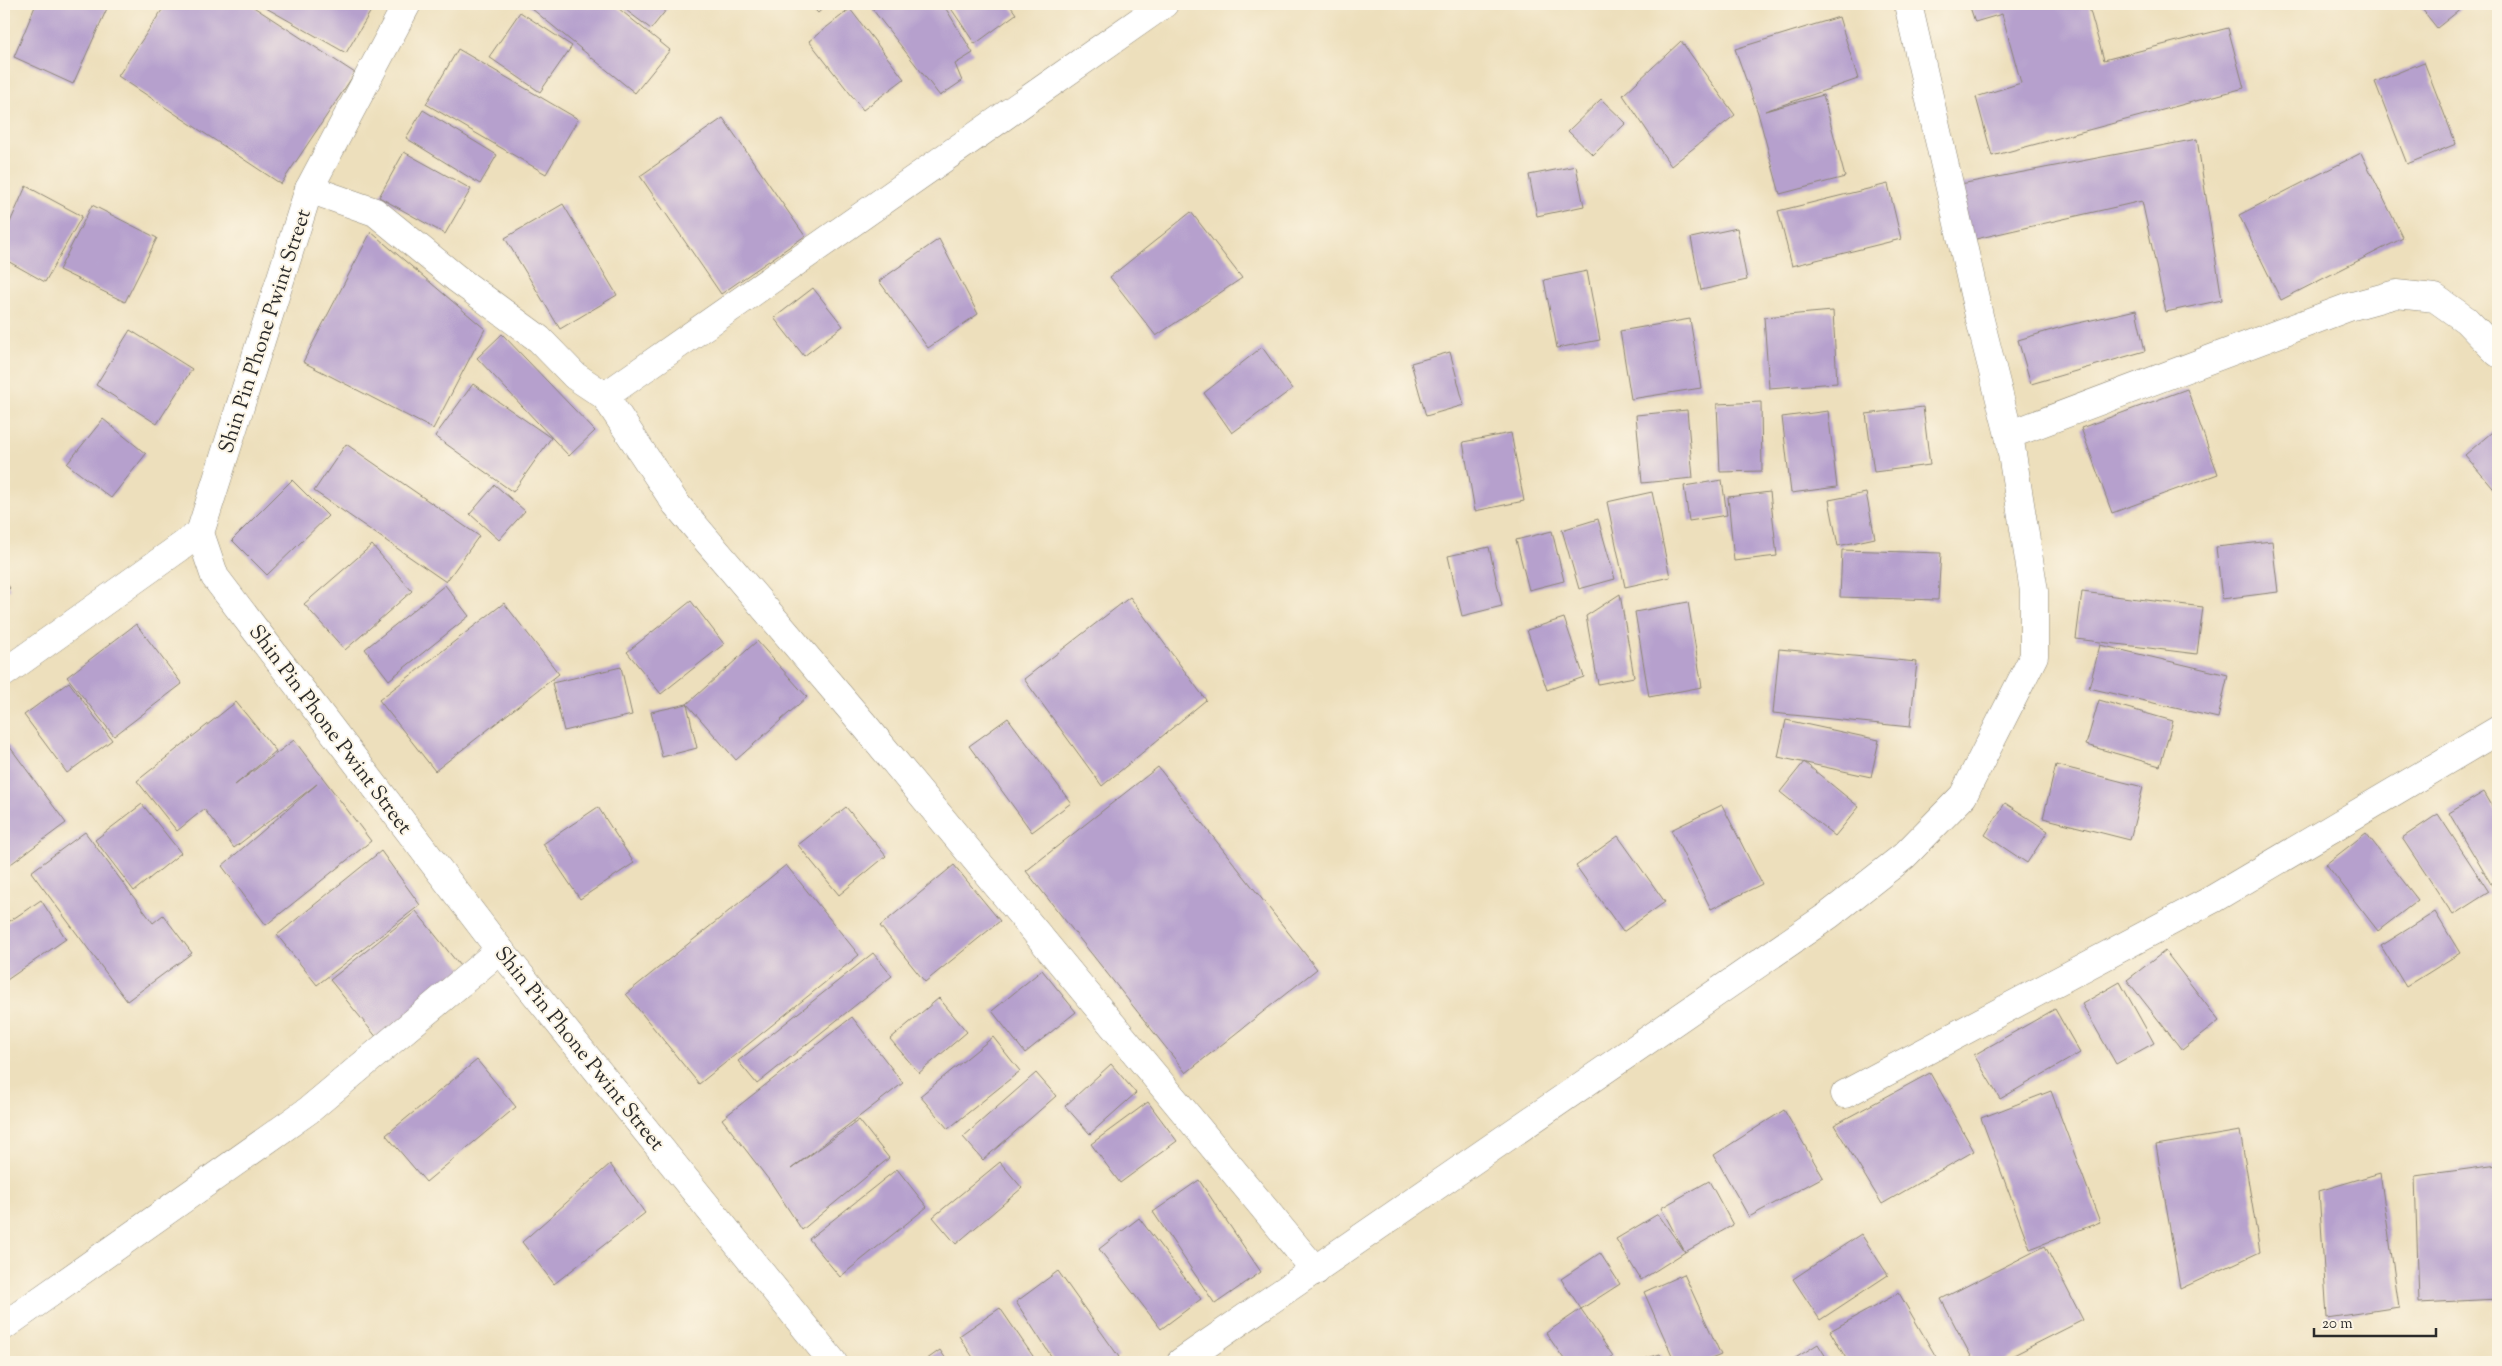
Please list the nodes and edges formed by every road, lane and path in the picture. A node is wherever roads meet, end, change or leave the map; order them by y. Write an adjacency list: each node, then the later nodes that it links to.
1 (407, 4): 4 (street, Shin Pin Phone Pwint Street)
2 (1164, 4): 6 (street)
3 (1908, 4): 7 (street)
4 (308, 189): 6 (street); 8 (street, Shin Pin Phone Pwint Street)
5 (2498, 353): 7 (street)
6 (605, 396): 13 (street)
7 (2009, 435): 13 (street)
8 (200, 533): 9 (street); 11 (street, Shin Pin Phone Pwint Street)
9 (4, 673)
10 (2498, 730): 12 (street)
11 (500, 950): 14 (street); 15 (street, Shin Pin Phone Pwint Street)
12 (1845, 1094)
13 (1316, 1271): 16 (street)
14 (4, 1326)
15 (833, 1362)
16 (1181, 1362)

